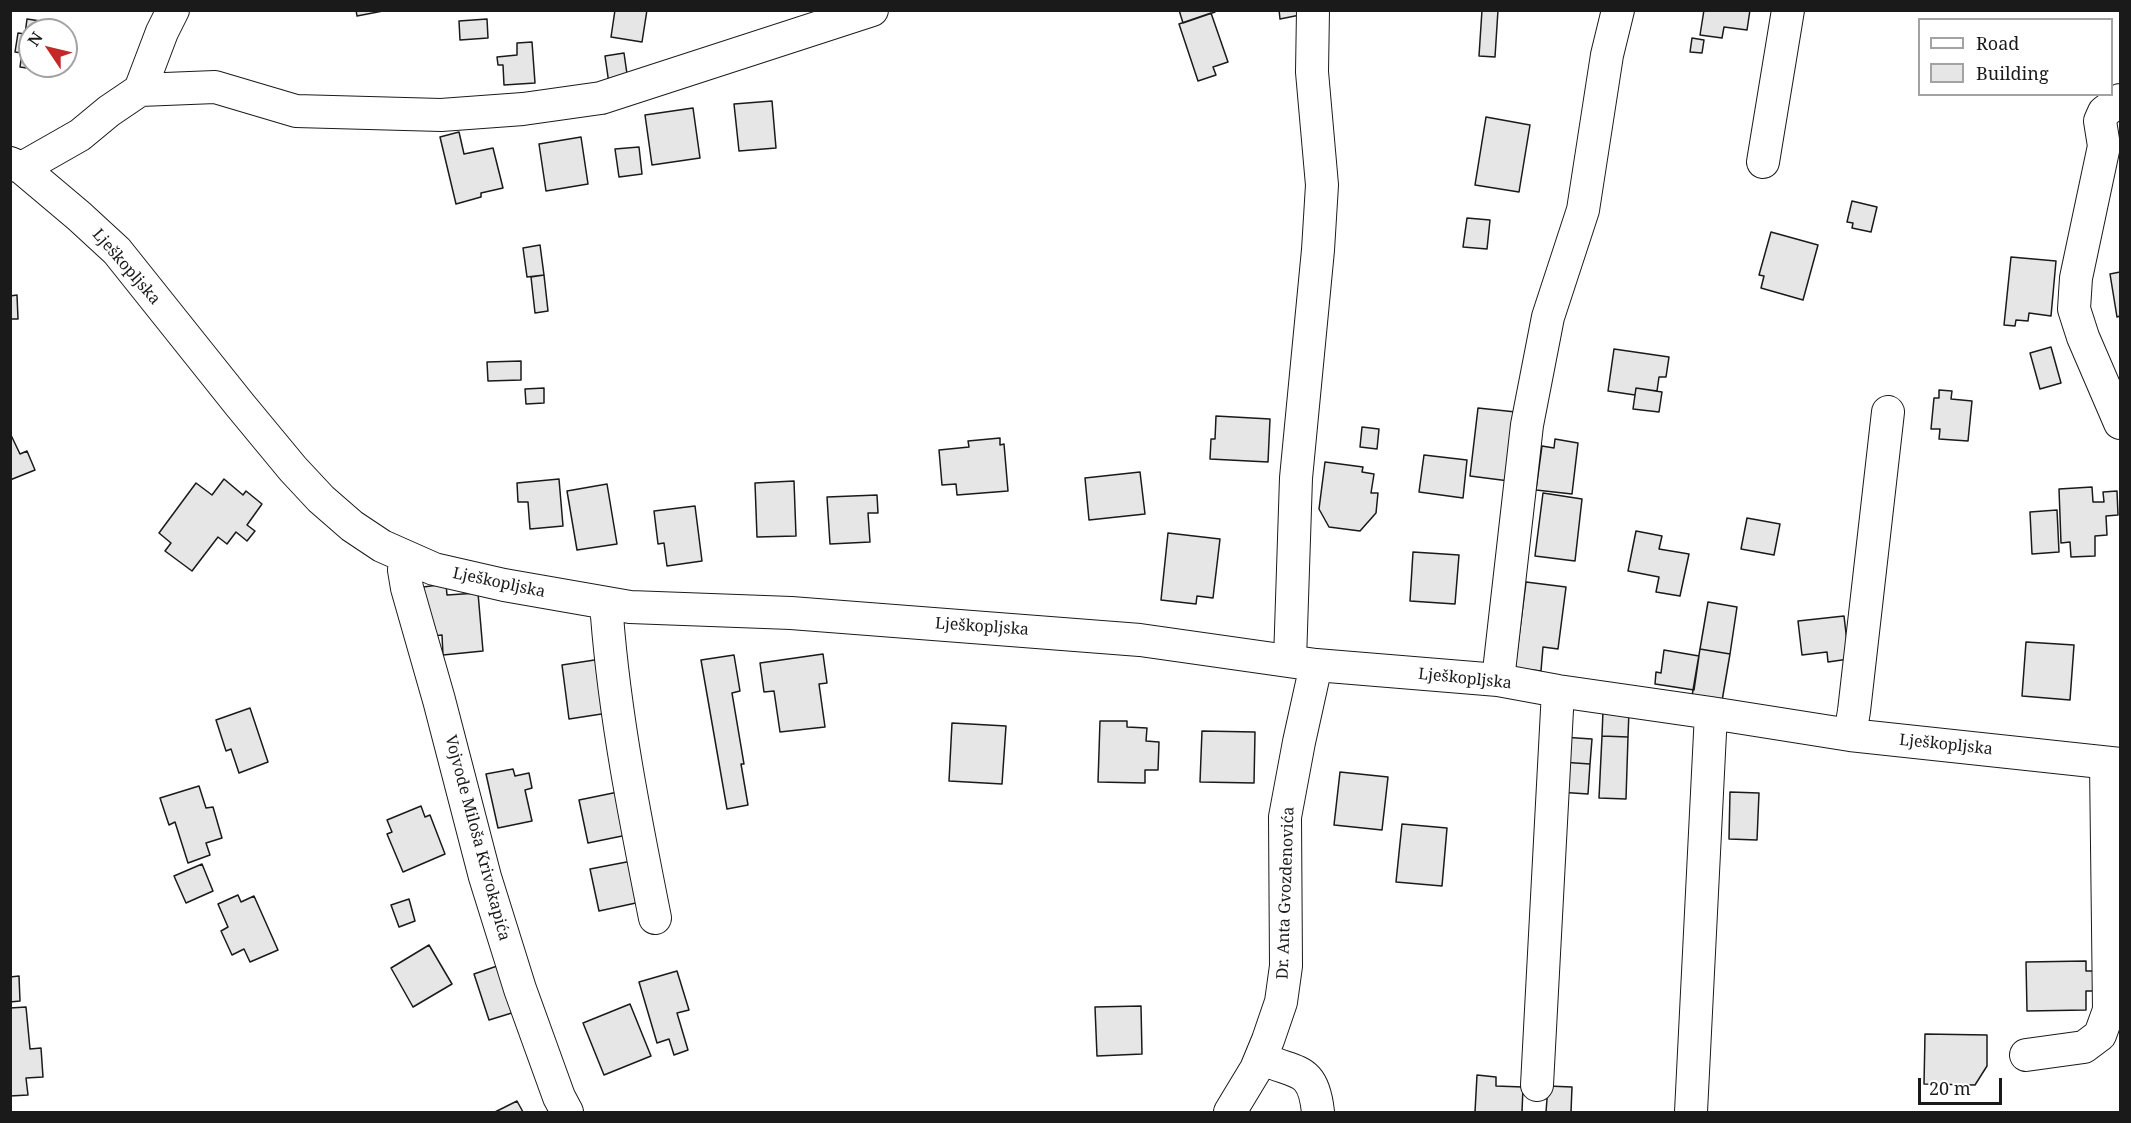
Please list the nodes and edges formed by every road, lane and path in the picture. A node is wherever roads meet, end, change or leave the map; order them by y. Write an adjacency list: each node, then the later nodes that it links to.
1 (173, 10): 6 (street)
2 (872, 10): 6 (street)
3 (1313, 10): 14 (street, Dr. Anta Gvozdenovića)
4 (1618, 10): 15 (street)
5 (1788, 10): 8 (street)
6 (140, 90): 9 (street)
7 (2121, 100): 11 (street)
8 (1763, 162)
9 (16, 165): 12 (street, Lješkopljska)
10 (1888, 412): 18 (street)
11 (2121, 423)
12 (406, 558): 13 (street, Lješkopljska); 24 (street, Vojvode Miloša Krivokapića)
13 (608, 604): 14 (street, Lješkopljska); 20 (street)
14 (1303, 663): 15 (street, Lješkopljska); 22 (street, Dr. Anta Gvozdenovića)
15 (1498, 680): 16 (street, Lješkopljska)
16 (1557, 691): 17 (street, Lješkopljska); 23 (street)
17 (1711, 712): 18 (street, Lješkopljska); 27 (street)
18 (1850, 735): 19 (street, Lješkopljska)
19 (2113, 764): 21 (street)
20 (655, 918)
21 (2026, 1055)
22 (1261, 1058): 25 (street, Dr. Anta Gvozdenovića); 26 (street)
23 (1537, 1085)
24 (567, 1113)
25 (1230, 1113)
26 (1318, 1113)
27 (1691, 1113)

